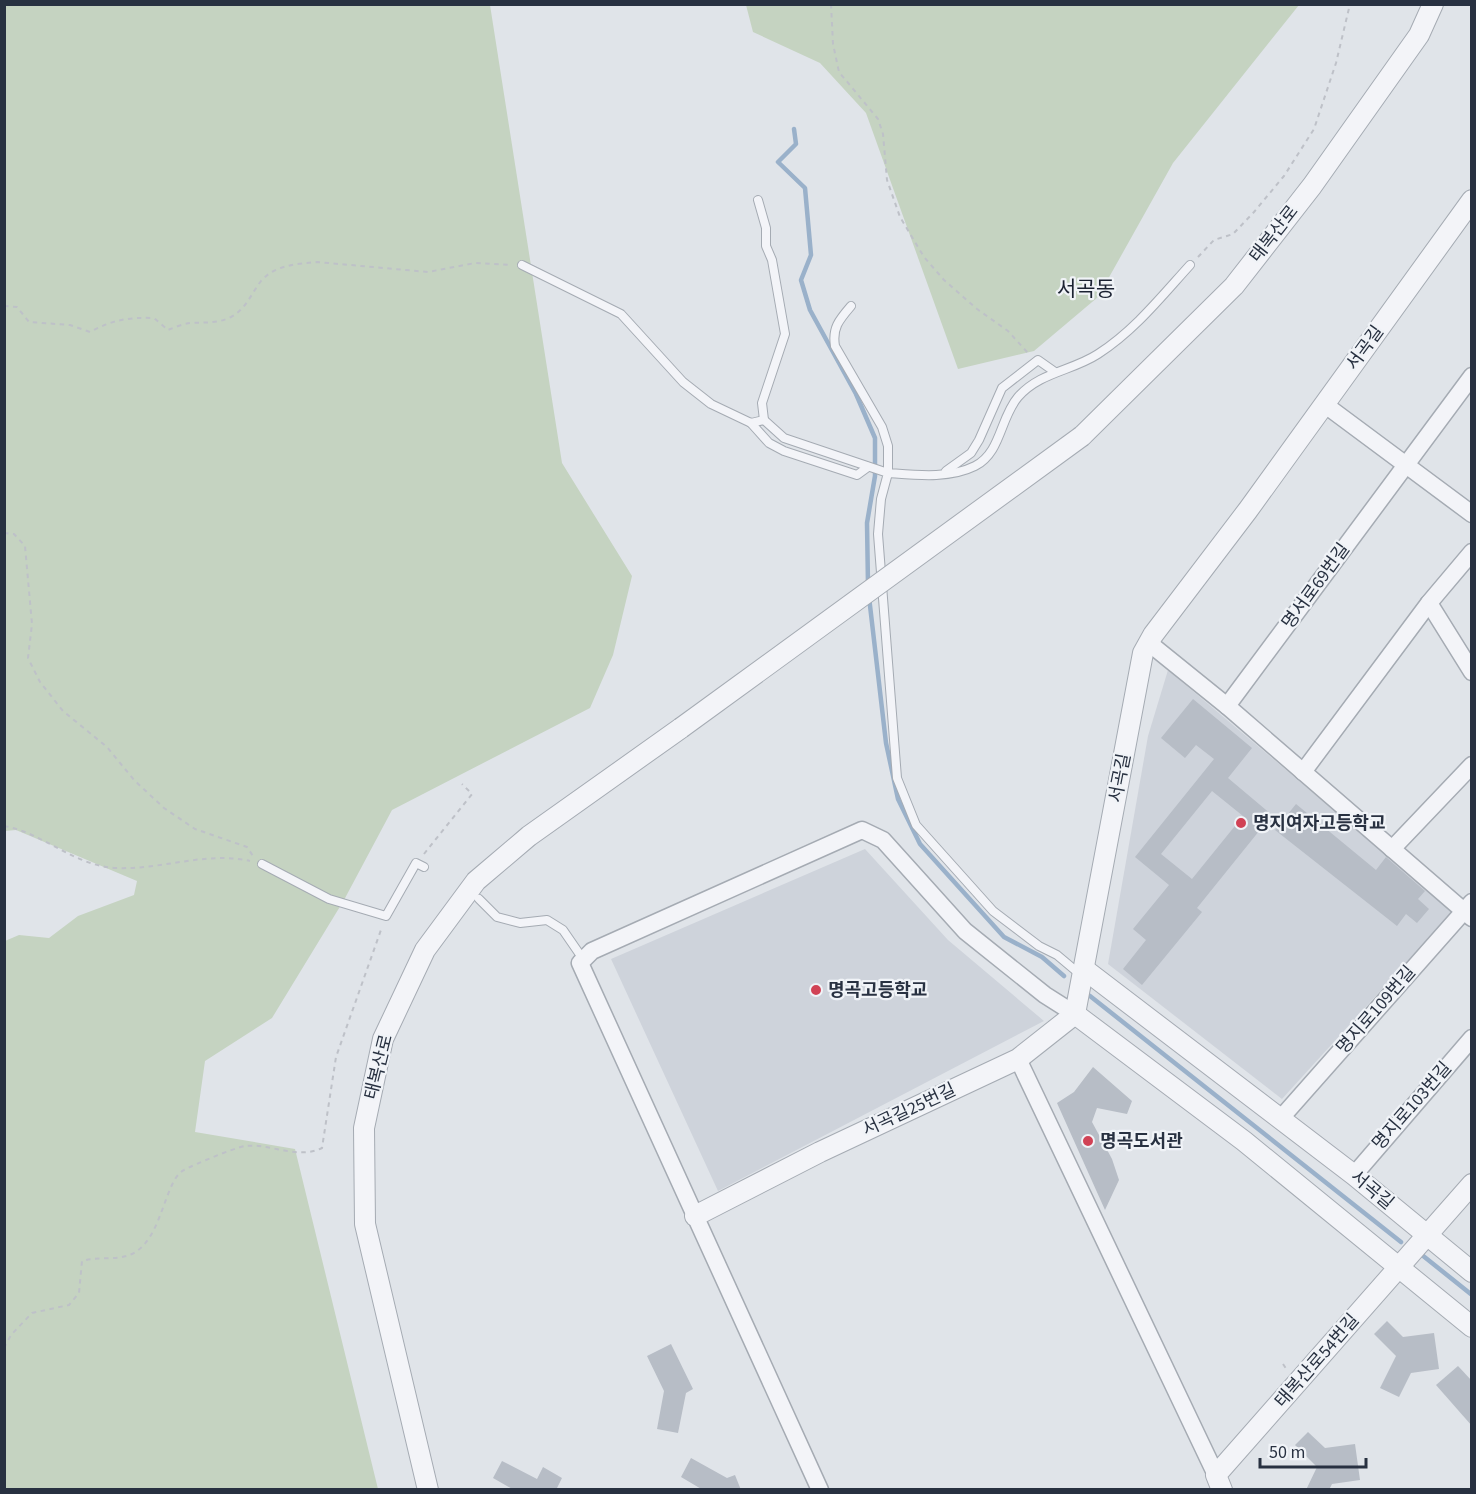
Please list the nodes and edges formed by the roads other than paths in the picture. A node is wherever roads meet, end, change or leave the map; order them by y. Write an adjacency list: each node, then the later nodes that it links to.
1 (1433, 4): 43 (street, 태복산로, bridge)
2 (758, 200): 10 (lane)
3 (1472, 200): 9 (street, 서곡길)
4 (522, 265): 11 (lane)
5 (1190, 265): 7 (lane)
6 (851, 306): 14 (lane)
7 (1055, 372): 15 (lane); 15 (lane)
8 (1470, 383): 12 (street, 명서로69번길)
9 (1324, 404): 12 (street); 19 (street, 서곡길)
10 (764, 420): 11 (lane); 13 (lane)
11 (751, 423): 13 (lane)
12 (1405, 465): 16 (street); 21 (street, 명서로69번길)
13 (868, 467): 14 (lane)
14 (888, 473): 15 (lane); 30 (lane)
15 (941, 474)
16 (1472, 514)
17 (1472, 552): 18 (street)
18 (1429, 603): 20 (street); 23 (street)
19 (1149, 643): 21 (street); 30 (street, 서곡길)
20 (1472, 672)
21 (1227, 706): 23 (street)
22 (1472, 765): 24 (street)
23 (1303, 772): 24 (street)
24 (1392, 849): 28 (street)
25 (261, 864): 26 (lane)
26 (420, 865)
27 (479, 899): 29 (lane)
28 (1469, 910): 34 (street, 명지로109번길)
29 (583, 959): 31 (street); 37 (street)
30 (1083, 973): 31 (street); 34 (street, 서곡길)
31 (1076, 1014): 33 (street, 서곡길25번길); 39 (street)
32 (1472, 1038): 35 (street, 명지로103번길)
33 (1018, 1059): 37 (street, 서곡길25번길); 42 (street)
34 (1281, 1118): 35 (street, 서곡길)
35 (1354, 1175): 38 (street, 서곡길)
36 (1472, 1184): 38 (street, 태복산로54번길)
37 (695, 1216): 44 (street)
38 (1427, 1236): 39 (street, 태복산로54번길); 40 (street, 서곡길)
39 (1399, 1269): 41 (street); 42 (street, 태복산로54번길)
40 (1472, 1272)
41 (1472, 1327)
42 (1219, 1482)
43 (428, 1490)
44 (820, 1490)

